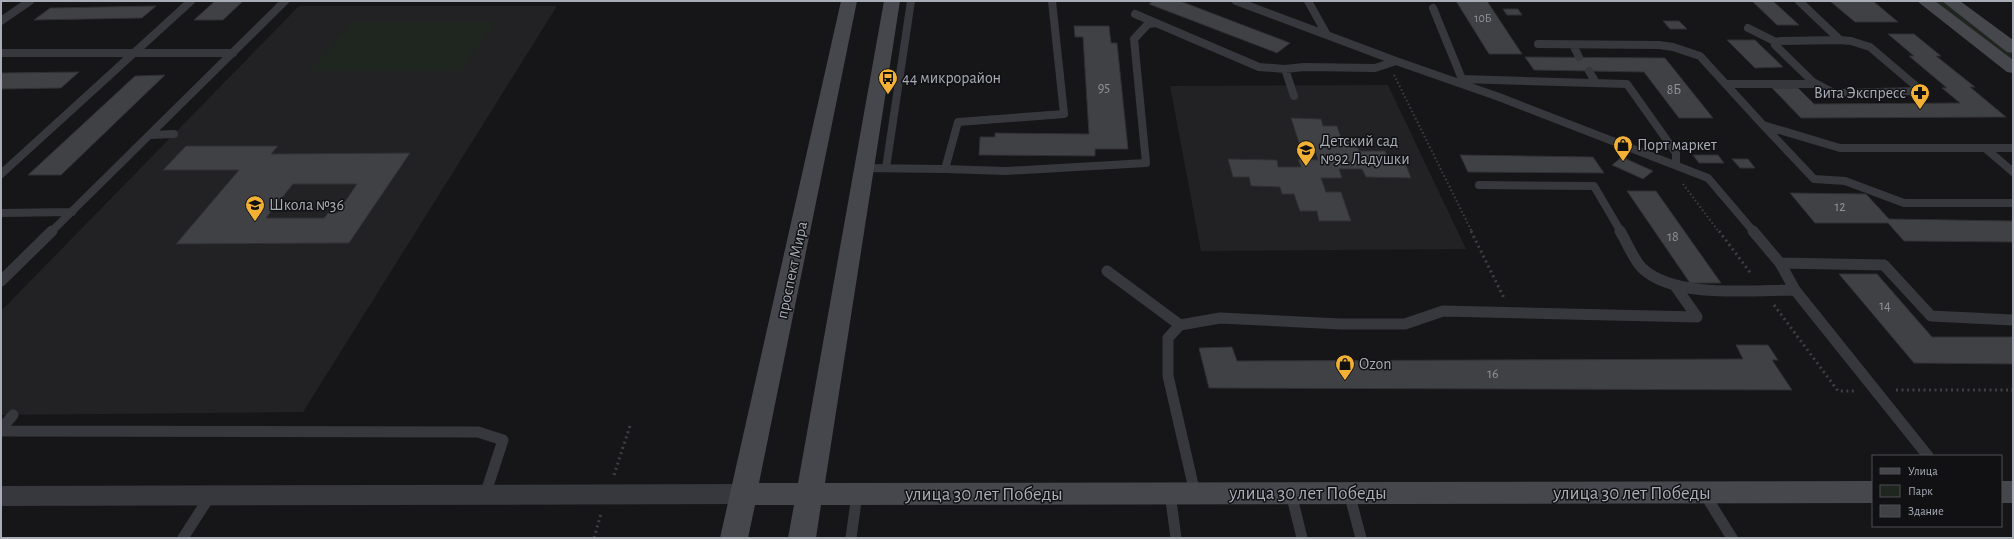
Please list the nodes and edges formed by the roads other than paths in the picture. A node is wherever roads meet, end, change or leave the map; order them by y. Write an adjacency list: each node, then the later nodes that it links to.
1 (30, 1): 15 (lane)
2 (191, 1): 25 (lane)
3 (285, 1): 26 (lane)
4 (849, 1): 68 (street, проспект Мира)
5 (892, 1): 43 (street)
6 (911, 1): 44 (lane)
7 (1052, 1): 45 (lane)
8 (1236, 1): 18 (lane)
9 (1308, 1): 18 (lane)
10 (1799, 1): 19 (lane)
11 (1925, 1): 29 (street)
12 (1950, 1): 23 (street)
13 (1433, 8): 32 (lane)
14 (1135, 14): 16 (lane)
15 (1, 21)
16 (1156, 23): 30 (lane); 45 (lane)
17 (1748, 28): 20 (lane)
18 (1327, 35): 28 (lane)
19 (1840, 40): 20 (lane); 35 (lane)
20 (1776, 42): 35 (lane)
21 (1538, 44): 22 (lane)
22 (1573, 45): 27 (lane); 34 (lane)
23 (2013, 48)
24 (1, 53): 25 (lane)
25 (133, 53): 26 (lane); 47 (lane)
26 (233, 53): 39 (lane)
27 (1579, 57)
28 (1396, 62): 30 (lane); 32 (lane)
29 (2013, 68)
30 (1285, 69): 36 (lane)
31 (1589, 71): 33 (lane)
32 (1461, 81): 33 (lane); 42 (lane)
33 (1596, 83): 42 (lane)
34 (1726, 84): 35 (lane); 37 (lane)
35 (1816, 84)
36 (1294, 96)
37 (1763, 125): 40 (lane); 49 (lane)
38 (174, 134): 39 (lane)
39 (150, 135): 50 (lane)
40 (1985, 148): 41 (lane); 46 (lane)
41 (2013, 148)
42 (1676, 164): 52 (lane)
43 (864, 168): 44 (lane); 69 (street)
44 (886, 168): 45 (lane)
45 (945, 169)
46 (2013, 172)
47 (1, 174)
48 (1478, 185): 55 (lane)
49 (2013, 203)
50 (72, 212): 51 (lane); 54 (lane)
51 (1, 213)
52 (1780, 263): 56 (lane); 57 (lane)
53 (1107, 271): 58 (lane)
54 (1, 281)
55 (1676, 287): 56 (lane); 58 (lane)
56 (1795, 290): 61 (lane)
57 (2012, 322)
58 (1180, 325): 65 (lane)
59 (13, 415): 60 (lane)
60 (1, 430): 72 (lane)
61 (1927, 455)
62 (1872, 492): 67 (street, улица 30 лет Победы)
63 (2002, 492): 64 (street)
64 (2013, 492)
65 (1182, 493): 70 (street, улица 30 лет Победы); 71 (street, улица 30 лет Победы); 79 (lane)
66 (1349, 493): 67 (street, улица 30 лет Победы); 71 (street, улица 30 лет Победы); 81 (lane)
67 (1704, 493): 82 (lane)
68 (744, 494): 69 (street, улица 30 лет Победы); 72 (street); 76 (street, проспект Мира)
69 (809, 494): 70 (street, улица 30 лет Победы); 77 (street)
70 (857, 494): 78 (lane)
71 (1291, 494): 80 (lane)
72 (485, 495): 74 (street)
73 (1, 496): 74 (street)
74 (210, 496): 75 (lane)
75 (183, 538)
76 (734, 538)
77 (802, 538)
78 (850, 538)
79 (1176, 538)
80 (1302, 538)
81 (1361, 538)
82 (1732, 538)

